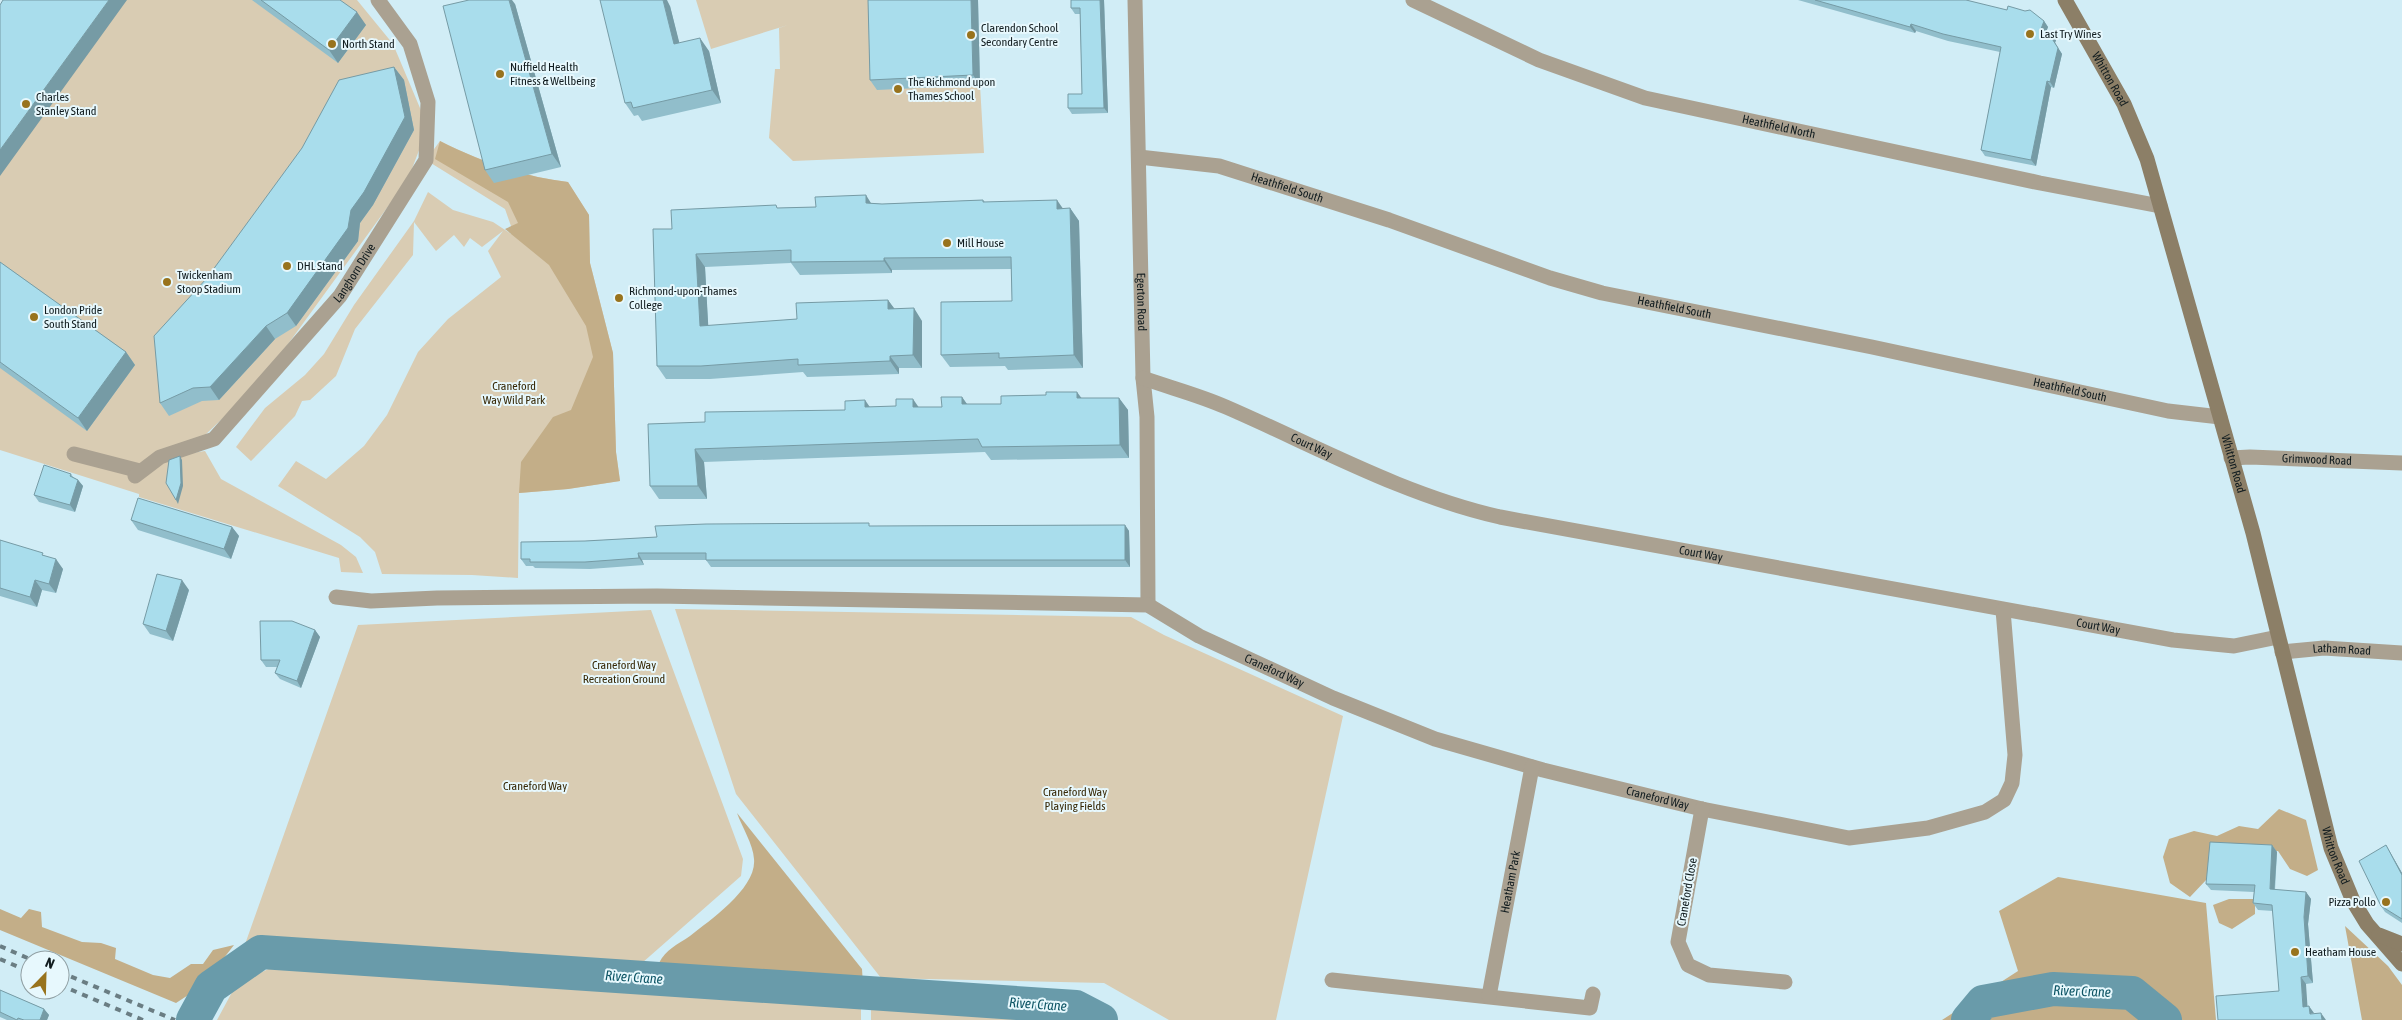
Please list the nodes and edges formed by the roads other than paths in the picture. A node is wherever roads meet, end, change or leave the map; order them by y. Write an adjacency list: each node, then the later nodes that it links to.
1 (378, 0): 9 (street, Langhorn Drive)
2 (1136, 0): 5 (street, Egerton Road)
3 (1413, 0): 6 (street, Heathfield North)
4 (2065, 0): 6 (main road, Whitton Road)
5 (1139, 157): 7 (street, Egerton Road); 8 (street, Heathfield South)
6 (2160, 206): 8 (main road, Whitton Road)
7 (1143, 378): 13 (street, Egerton Road); 14 (street, Court Way)
8 (2220, 417): 10 (main road, Whitton Road)
9 (74, 454)
10 (2231, 458): 11 (street, Grimwood Road); 15 (main road, Whitton Road)
11 (2402, 463)
12 (336, 596): 13 (street)
13 (1148, 605): 17 (street, Craneford Way)
14 (2003, 610): 15 (street, Court Way); 18 (street, Craneford Way)
15 (2280, 644): 16 (street, Latham Road); 19 (main road, Whitton Road)
16 (2402, 653)
17 (1532, 767): 18 (street, Craneford Way); 25 (street, Heatham Park)
18 (1702, 809): 23 (street, Craneford Close)
19 (2379, 936): 20 (main road); 21 (main road, Whitton Road)
20 (2402, 944)
21 (2402, 964)
22 (1332, 980): 25 (street)
23 (1785, 982)
24 (1593, 994): 25 (street)
25 (1488, 996)

